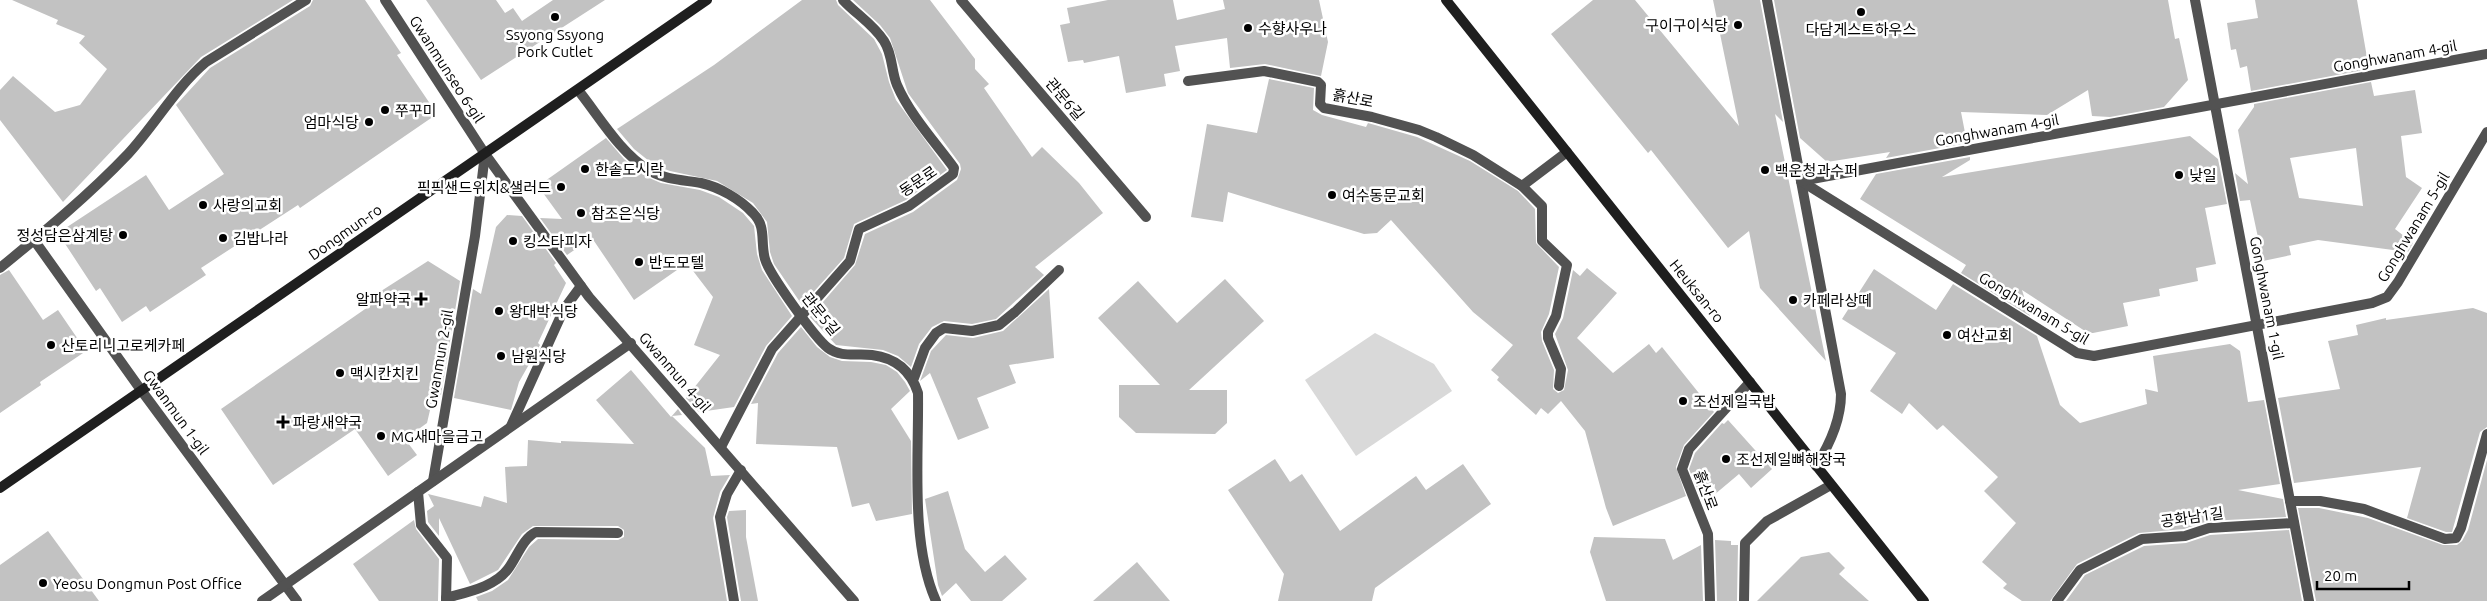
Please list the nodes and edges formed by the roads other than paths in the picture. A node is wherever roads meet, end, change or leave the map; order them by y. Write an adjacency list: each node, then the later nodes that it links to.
1 (306, 0): 19 (street)
2 (385, 0): 15 (street, Gwanmunseo 6-gil)
3 (707, 0): 11 (street, Dongmun-ro)
4 (843, 0): 23 (street, 동문로)
5 (961, 0): 18 (street, 관문6길)
6 (1446, 0): 14 (street, Heuksan-ro)
7 (1767, 0): 16 (street)
8 (2195, 0): 12 (street, Gonghwanam 1-gil)
9 (2487, 54): 12 (street, Gonghwanam 4-gil)
10 (1188, 81): 17 (street, 흙산로)
11 (578, 90): 15 (street, Dongmun-ro); 23 (street, 관문5길)
12 (2214, 105): 16 (street, Gonghwanam 4-gil); 24 (street, Gonghwanam 1-gil)
13 (2487, 132): 24 (street, Gonghwanam 5-gil)
14 (1567, 152): 17 (street); 27 (street, Heuksan-ro)
15 (485, 154): 22 (street, Gwanmun 4-gil); 29 (street, Dongmun-ro); 35 (street, Gwanmun 2-gil)
16 (1801, 181): 24 (street, Gonghwanam 5-gil); 33 (street)
17 (1522, 186): 28 (street, 흙산로)
18 (1146, 217)
19 (34, 240): 20 (street); 29 (street, Gwanmun 1-gil)
20 (0, 268)
21 (1059, 270): 26 (street)
22 (581, 286): 25 (street, Gwanmun 4-gil); 30 (street)
23 (802, 318): 26 (street, 관문5길); 32 (street)
24 (2256, 325): 39 (street, Gonghwanam 1-gil)
25 (631, 343): 30 (street); 32 (street, Gwanmun 4-gil)
26 (914, 378): 48 (street)
27 (1750, 382): 33 (street, Heuksan-ro); 49 (street, 흙산로)
28 (1559, 386)
29 (141, 390): 37 (street, Dongmun-ro); 42 (street, Gwanmun 1-gil)
30 (511, 426): 35 (street)
31 (2487, 434): 39 (street)
32 (721, 447): 34 (street, Gwanmun 4-gil)
33 (1816, 466): 36 (street, Heuksan-ro)
34 (741, 470): 46 (street); 47 (street, Gwanmun 4-gil)
35 (433, 481): 38 (street)
36 (1832, 485): 50 (street); 51 (street, Heuksan-ro)
37 (0, 488)
38 (418, 492): 42 (street); 43 (street)
39 (2290, 501): 40 (street, Gonghwanam 1-gil)
40 (2294, 523): 52 (street, 공화남1길); 53 (street, Gonghwanam 1-gil)
41 (618, 533): 43 (street)
42 (285, 585): 44 (street); 45 (street, Gwanmun 1-gil)
43 (446, 600)
44 (262, 601)
45 (297, 601)
46 (734, 601)
47 (854, 601)
48 (936, 601)
49 (1710, 601)
50 (1744, 601)
51 (1924, 601)
52 (2057, 601)
53 (2309, 601)

